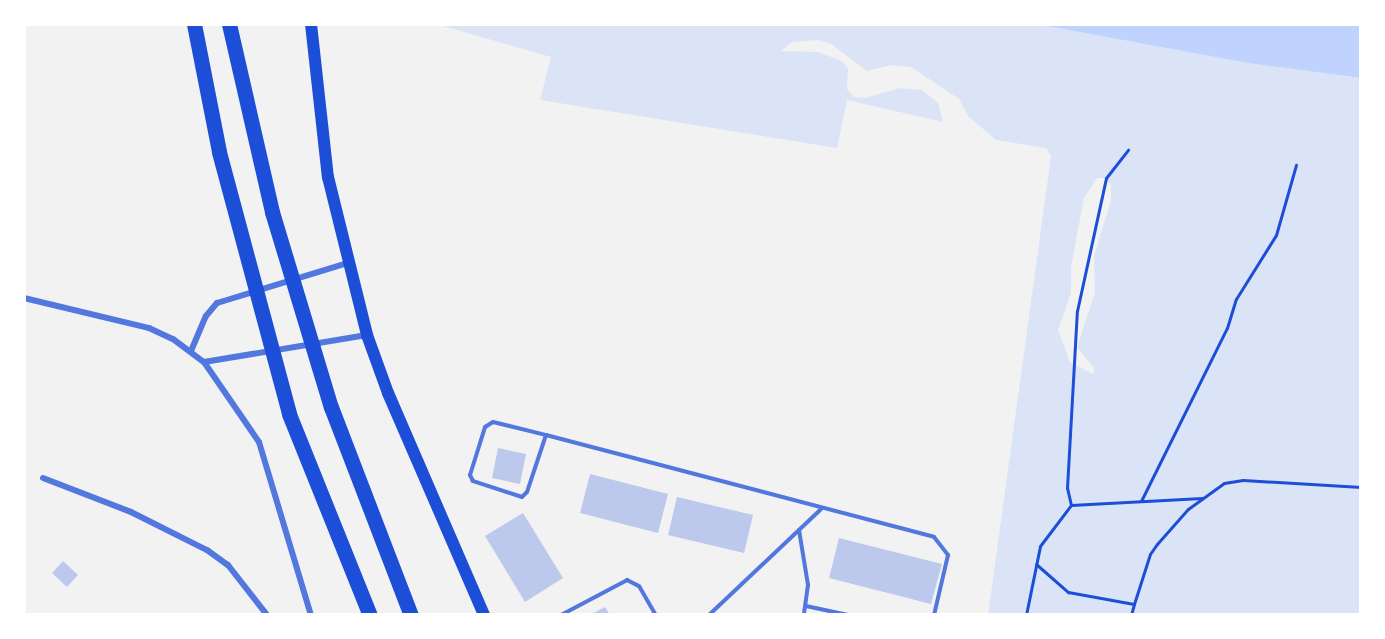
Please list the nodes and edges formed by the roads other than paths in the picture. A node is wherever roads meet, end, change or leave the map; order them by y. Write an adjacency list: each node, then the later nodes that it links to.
1 (194, 24): 16 (highway)
2 (229, 24): 17 (highway)
3 (311, 24): 4 (main road)
4 (348, 263): 6 (main road); 7 (street)
5 (24, 298): 7 (street)
6 (367, 335): 8 (street); 18 (main road)
7 (191, 351): 8 (street)
8 (204, 362): 15 (street)
9 (546, 435): 9 (lane); 11 (lane)
10 (43, 478): 14 (street)
11 (821, 508): 12 (lane); 24 (lane)
12 (799, 530): 13 (lane); 21 (lane)
13 (806, 606): 22 (lane); 23 (lane)
14 (267, 615)
15 (311, 615)
16 (370, 615)
17 (411, 615)
18 (484, 615)
19 (561, 615): 20 (lane)
20 (656, 615)
21 (708, 615)
22 (804, 615)
23 (848, 615)
24 (934, 615)

